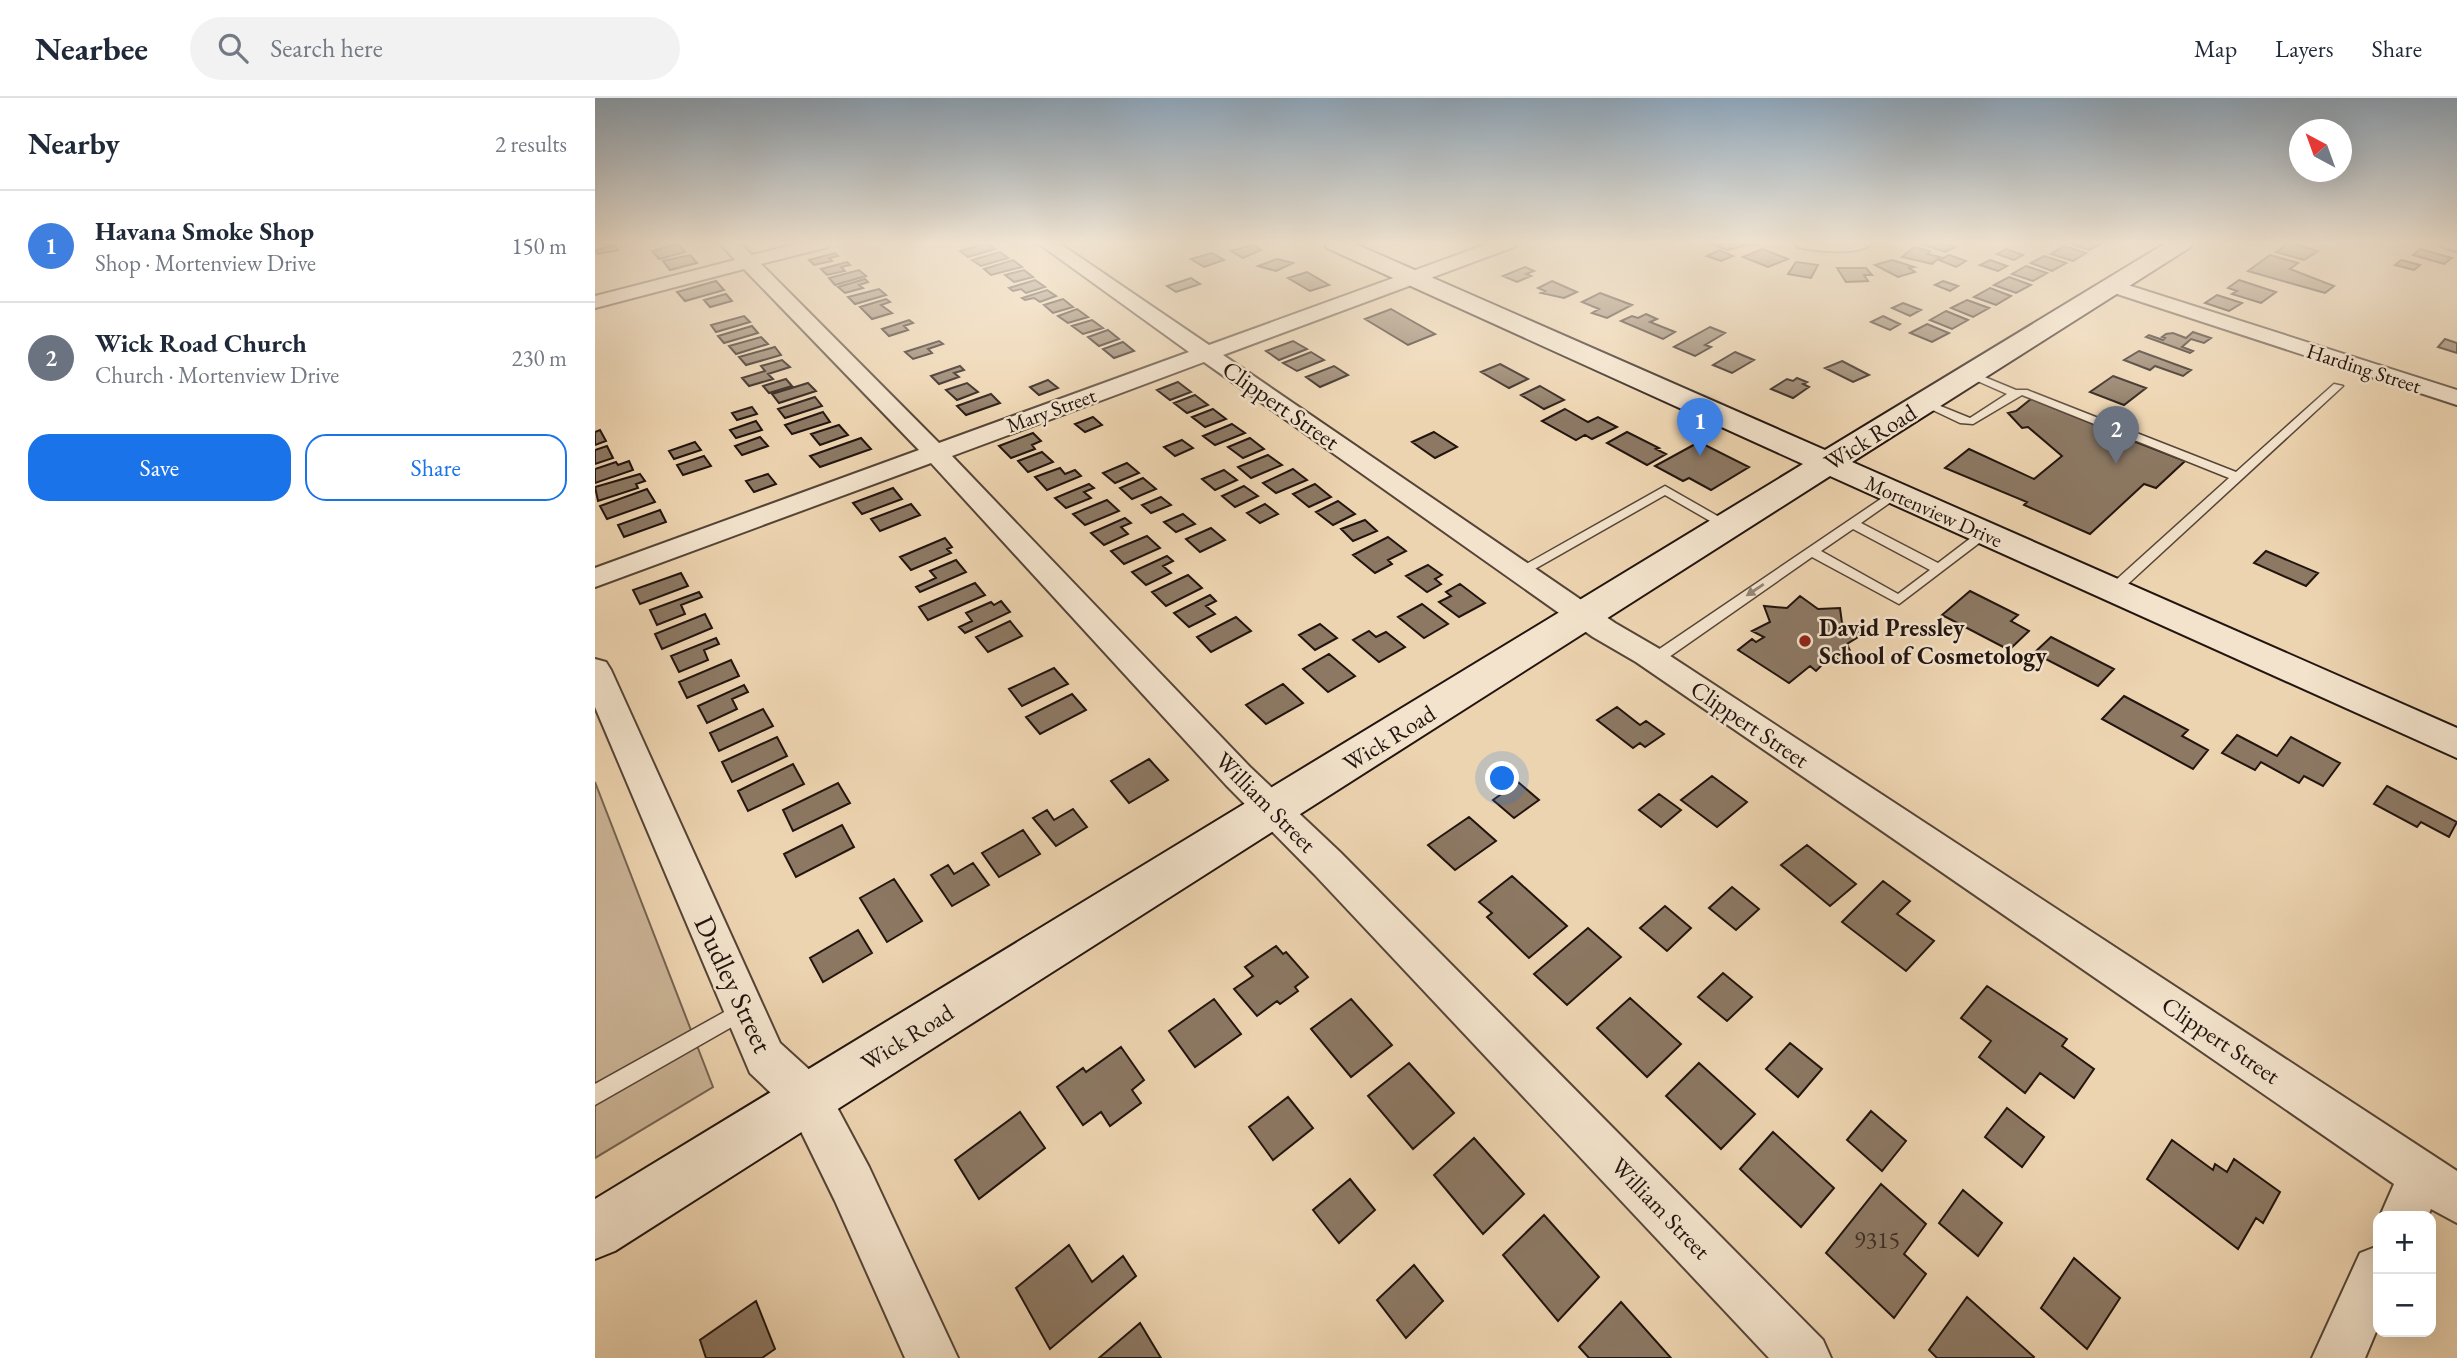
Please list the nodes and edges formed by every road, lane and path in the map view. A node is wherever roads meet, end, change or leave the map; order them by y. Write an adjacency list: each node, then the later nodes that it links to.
1 (787, 302): 13 (street, William Street)
2 (1131, 302): 7 (street, Clippert Street)
3 (1347, 302): 7 (street, Mary Street)
4 (1464, 302): 14 (street, Mortenview Drive)
5 (2087, 302): 8 (street, Wick Road)
6 (2161, 302): 11 (street, Harding Street)
7 (1206, 354): 13 (street, Mary Street); 22 (street, Clippert Street)
8 (1971, 374): 10 (lane); 12 (street, Wick Road)
9 (2338, 386): 15 (lane)
10 (2015, 393): 12 (lane); 15 (lane)
11 (2457, 398)
12 (1924, 403): 14 (street, Wick Road)
13 (934, 452): 23 (street, Mary Street); 29 (street, William Street)
14 (1828, 464): 16 (street, Mortenview Drive); 18 (street, Wick Road)
15 (2237, 477): 24 (lane)
16 (1894, 494): 17 (lane); 19 (street, Mortenview Drive)
17 (1852, 523): 20 (lane); 21 (lane)
18 (1729, 526): 22 (lane); 25 (street, Wick Road)
19 (1985, 534): 21 (lane); 24 (street, Mortenview Drive)
20 (1811, 551): 21 (lane); 26 (lane, one-way to 26)
21 (1939, 569)
22 (1521, 571): 25 (street, Clippert Street)
23 (595, 578)
24 (2112, 591): 28 (street, Mortenview Drive)
25 (1585, 617): 26 (street, Clippert Street); 29 (street, Wick Road)
26 (1654, 660): 33 (street, Clippert Street)
27 (595, 670): 30 (street, Dudley Street)
28 (2457, 744)
29 (1273, 809): 32 (street, Wick Road); 37 (street, William Street)
30 (744, 1010): 31 (lane); 32 (street, Dudley Street)
31 (595, 1095)
32 (809, 1098): 34 (street, Wick Road); 36 (street, Dudley Street)
33 (2428, 1197)
34 (595, 1231)
35 (2377, 1274): 38 (street)
36 (932, 1358)
37 (1805, 1358)
38 (2338, 1358)

